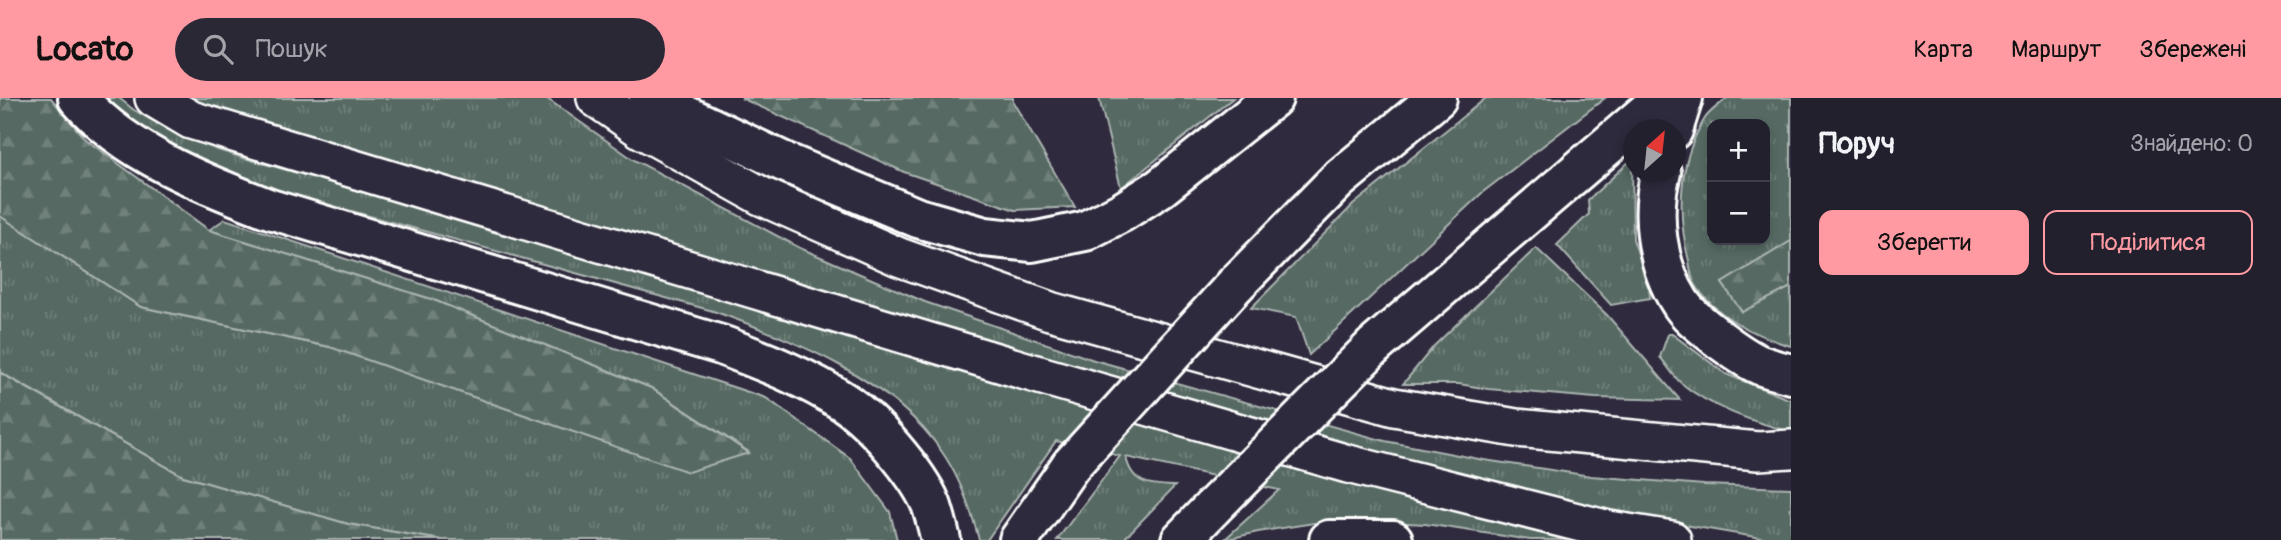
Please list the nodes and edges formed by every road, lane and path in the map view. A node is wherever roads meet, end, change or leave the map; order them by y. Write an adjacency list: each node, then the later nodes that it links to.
1 (78, 98): 13 (main road)
2 (154, 98): 18 (street)
3 (596, 98): 12 (street)
4 (649, 98): 5 (main road)
5 (1272, 98)
6 (1437, 98): 14 (main road, bridge)
7 (1663, 98): 15 (main road, bridge)
8 (1684, 98): 9 (main road)
9 (1677, 119)
10 (1660, 182): 11 (main road)
11 (1791, 374)
12 (1791, 449)
13 (941, 540)
14 (1019, 540)
15 (1181, 540)
16 (1329, 540): 17 (main road)
17 (1393, 540)
18 (1672, 540)

